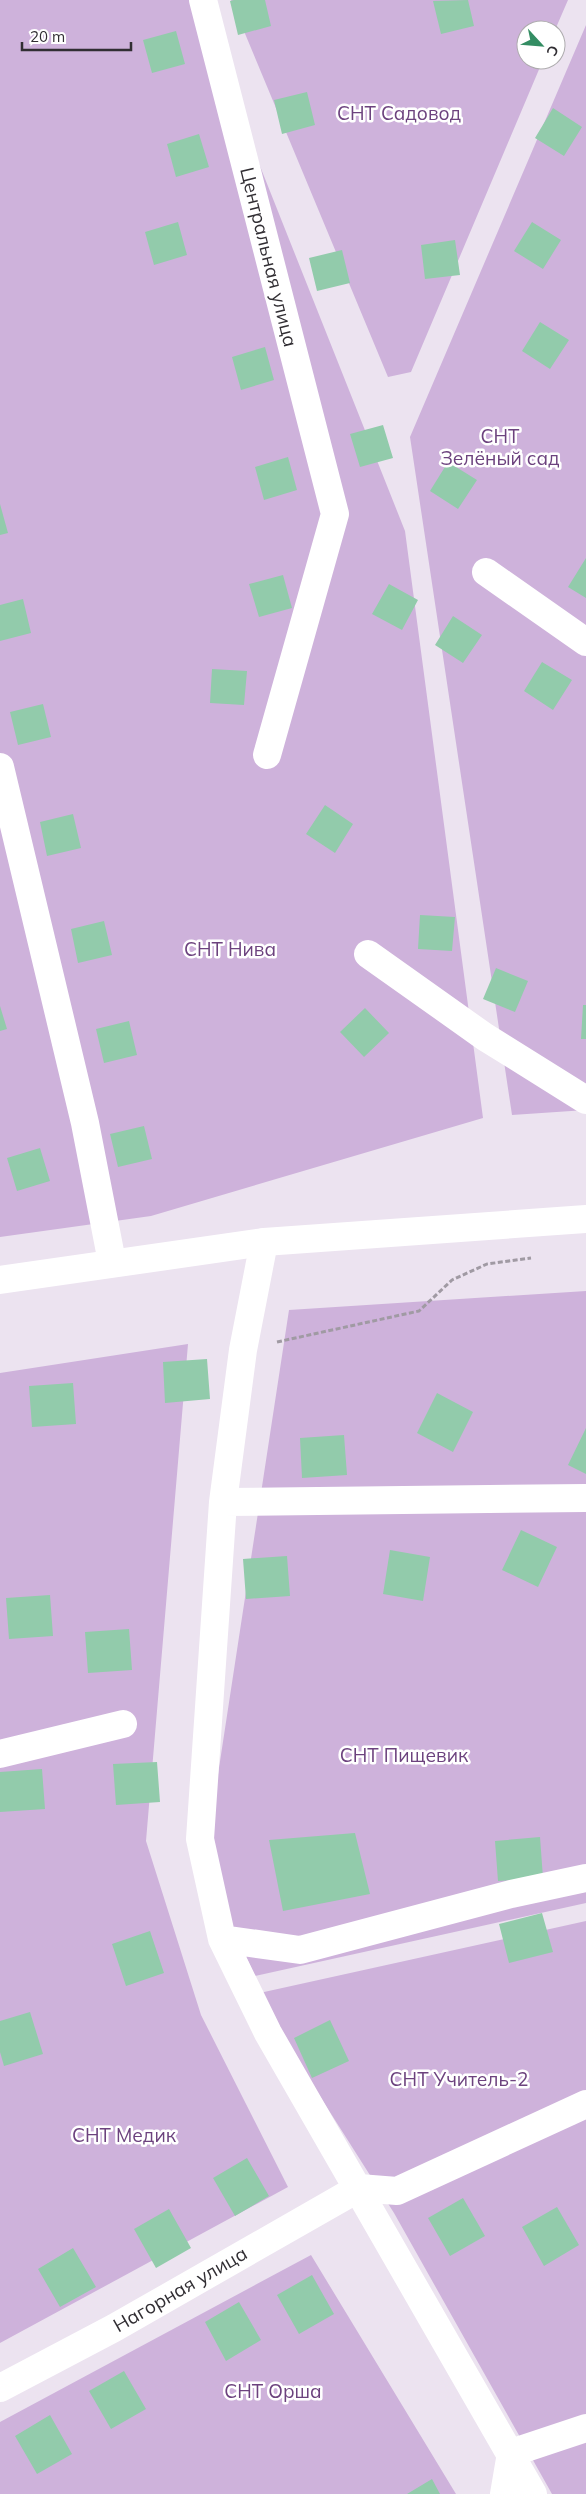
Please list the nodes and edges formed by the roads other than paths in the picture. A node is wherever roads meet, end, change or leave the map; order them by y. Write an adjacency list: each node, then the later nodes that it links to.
1 (203, 0): 4 (street, Центральная улица)
2 (486, 572): 3 (street)
3 (586, 642)
4 (267, 755)
5 (0, 766): 10 (street)
6 (368, 954): 7 (street)
7 (586, 1100)
8 (586, 1219): 9 (street)
9 (264, 1242): 10 (street); 13 (street)
10 (112, 1262): 11 (street)
11 (0, 1280)
12 (586, 1498): 13 (street)
13 (223, 1502): 17 (street)
14 (122, 1724): 15 (street)
15 (0, 1754)
16 (586, 1878): 17 (street)
17 (222, 1939): 19 (street)
18 (586, 2104): 19 (street)
19 (358, 2188): 20 (street, Нагорная улица); 22 (street)
20 (0, 2388)
21 (586, 2428): 22 (street)
22 (511, 2453): 23 (street); 24 (street)
23 (504, 2494)
24 (533, 2494)

